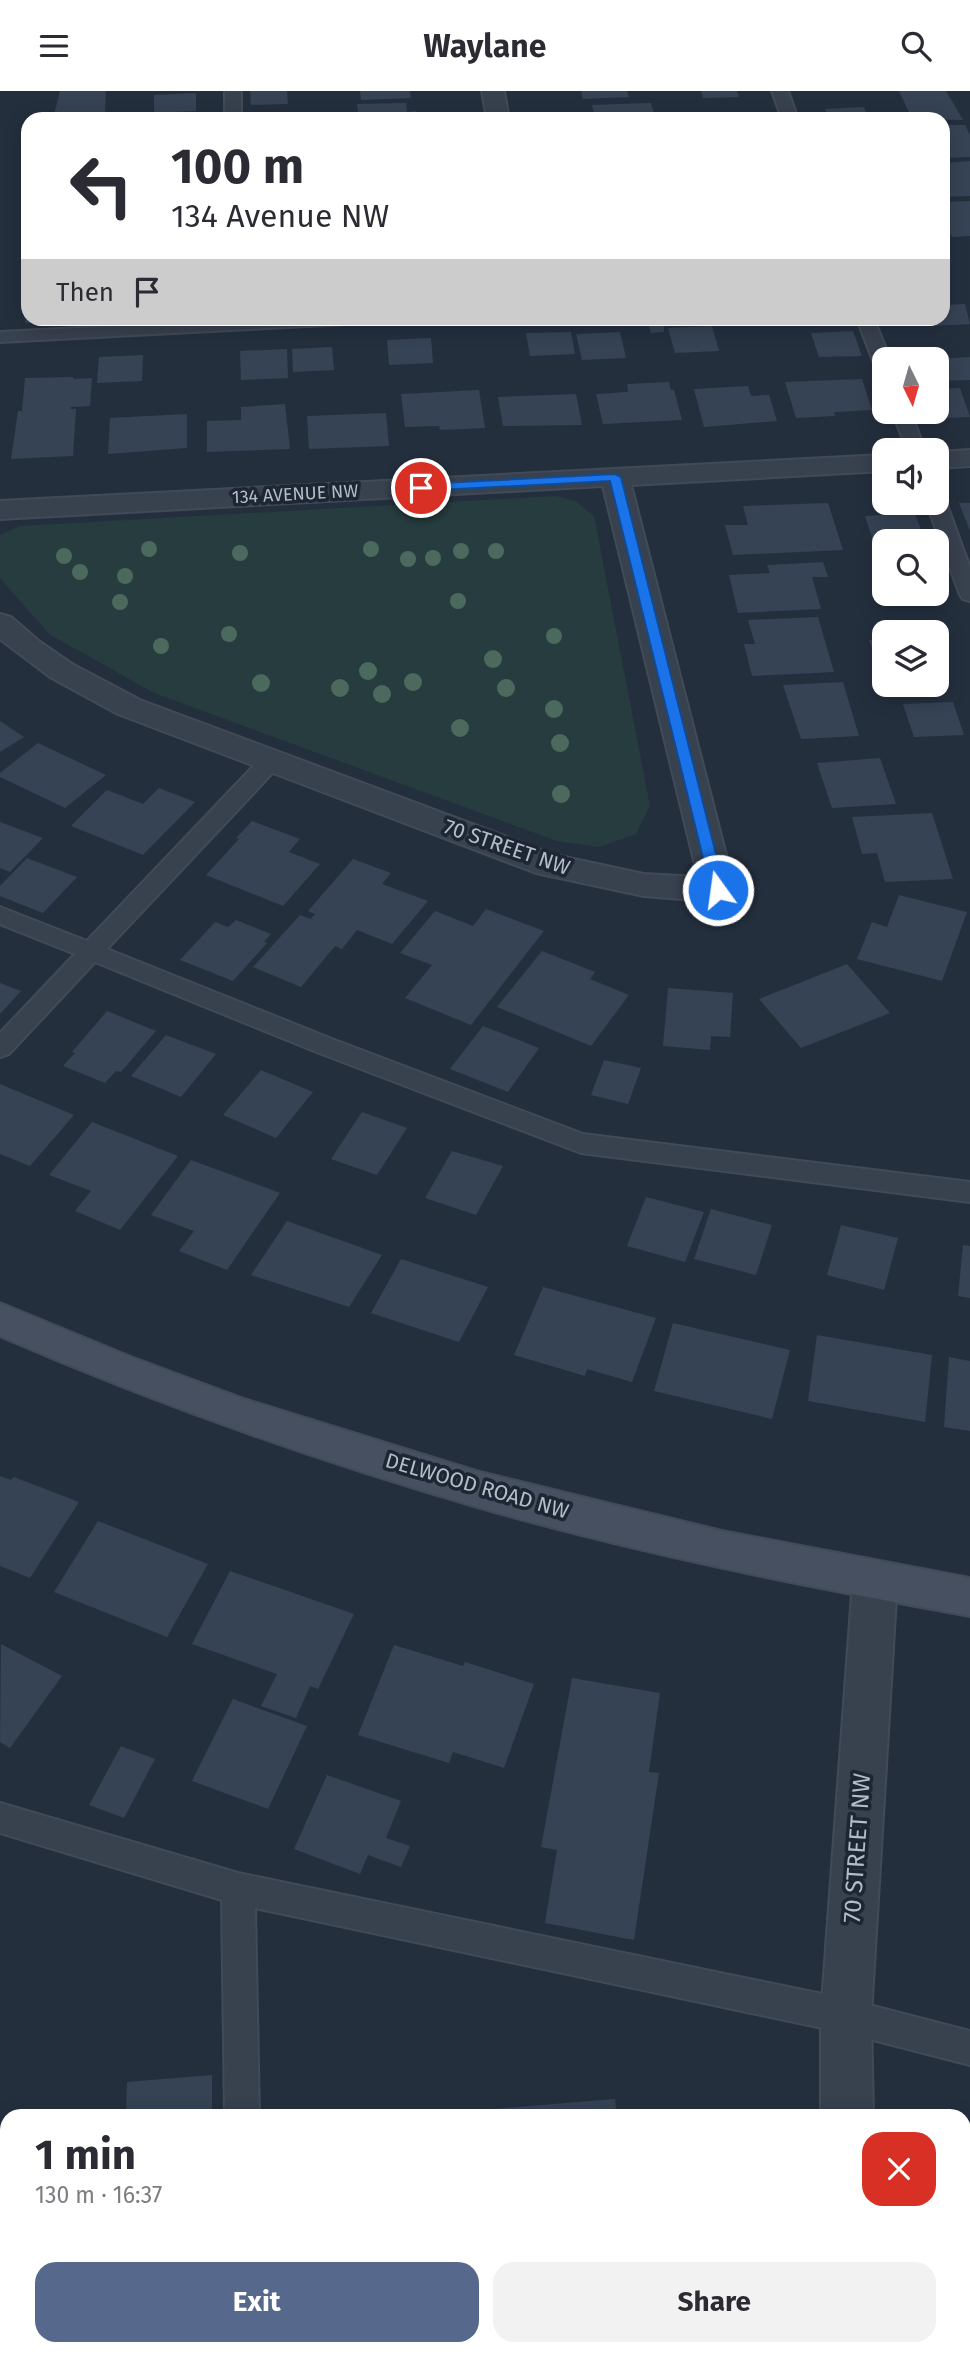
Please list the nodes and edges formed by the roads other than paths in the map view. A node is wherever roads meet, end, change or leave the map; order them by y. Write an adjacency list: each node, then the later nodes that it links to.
1 (233, 91): 4 (lane)
2 (493, 91): 5 (street)
3 (780, 91): 6 (lane)
4 (233, 112)
5 (498, 112)
6 (788, 112)
7 (164, 326): 9 (lane)
8 (869, 326): 10 (lane)
9 (0, 337)
10 (877, 347)
11 (970, 458): 12 (street)
12 (949, 459)
13 (872, 464): 14 (street, 134 AVENUE NW)
14 (615, 477): 15 (street, 134 AVENUE NW); 19 (street, 70 STREET NW)
15 (0, 510)
16 (941, 515): 17 (lane)
17 (970, 595)
18 (0, 623): 19 (street, 70 STREET NW)
19 (271, 761): 21 (lane)
20 (0, 915): 21 (lane)
21 (92, 952): 22 (lane); 23 (lane)
22 (0, 1048)
23 (970, 1192)
24 (0, 1319): 25 (street, DELWOOD ROAD NW)
25 (875, 1581): 26 (street, DELWOOD ROAD NW); 29 (street, 70 STREET NW)
26 (970, 1597)
27 (0, 1818): 28 (lane)
28 (238, 1889): 29 (lane); 31 (lane)
29 (846, 2016): 30 (lane); 32 (street, 70 STREET NW)
30 (970, 2048)
31 (242, 2109)
32 (847, 2109)

